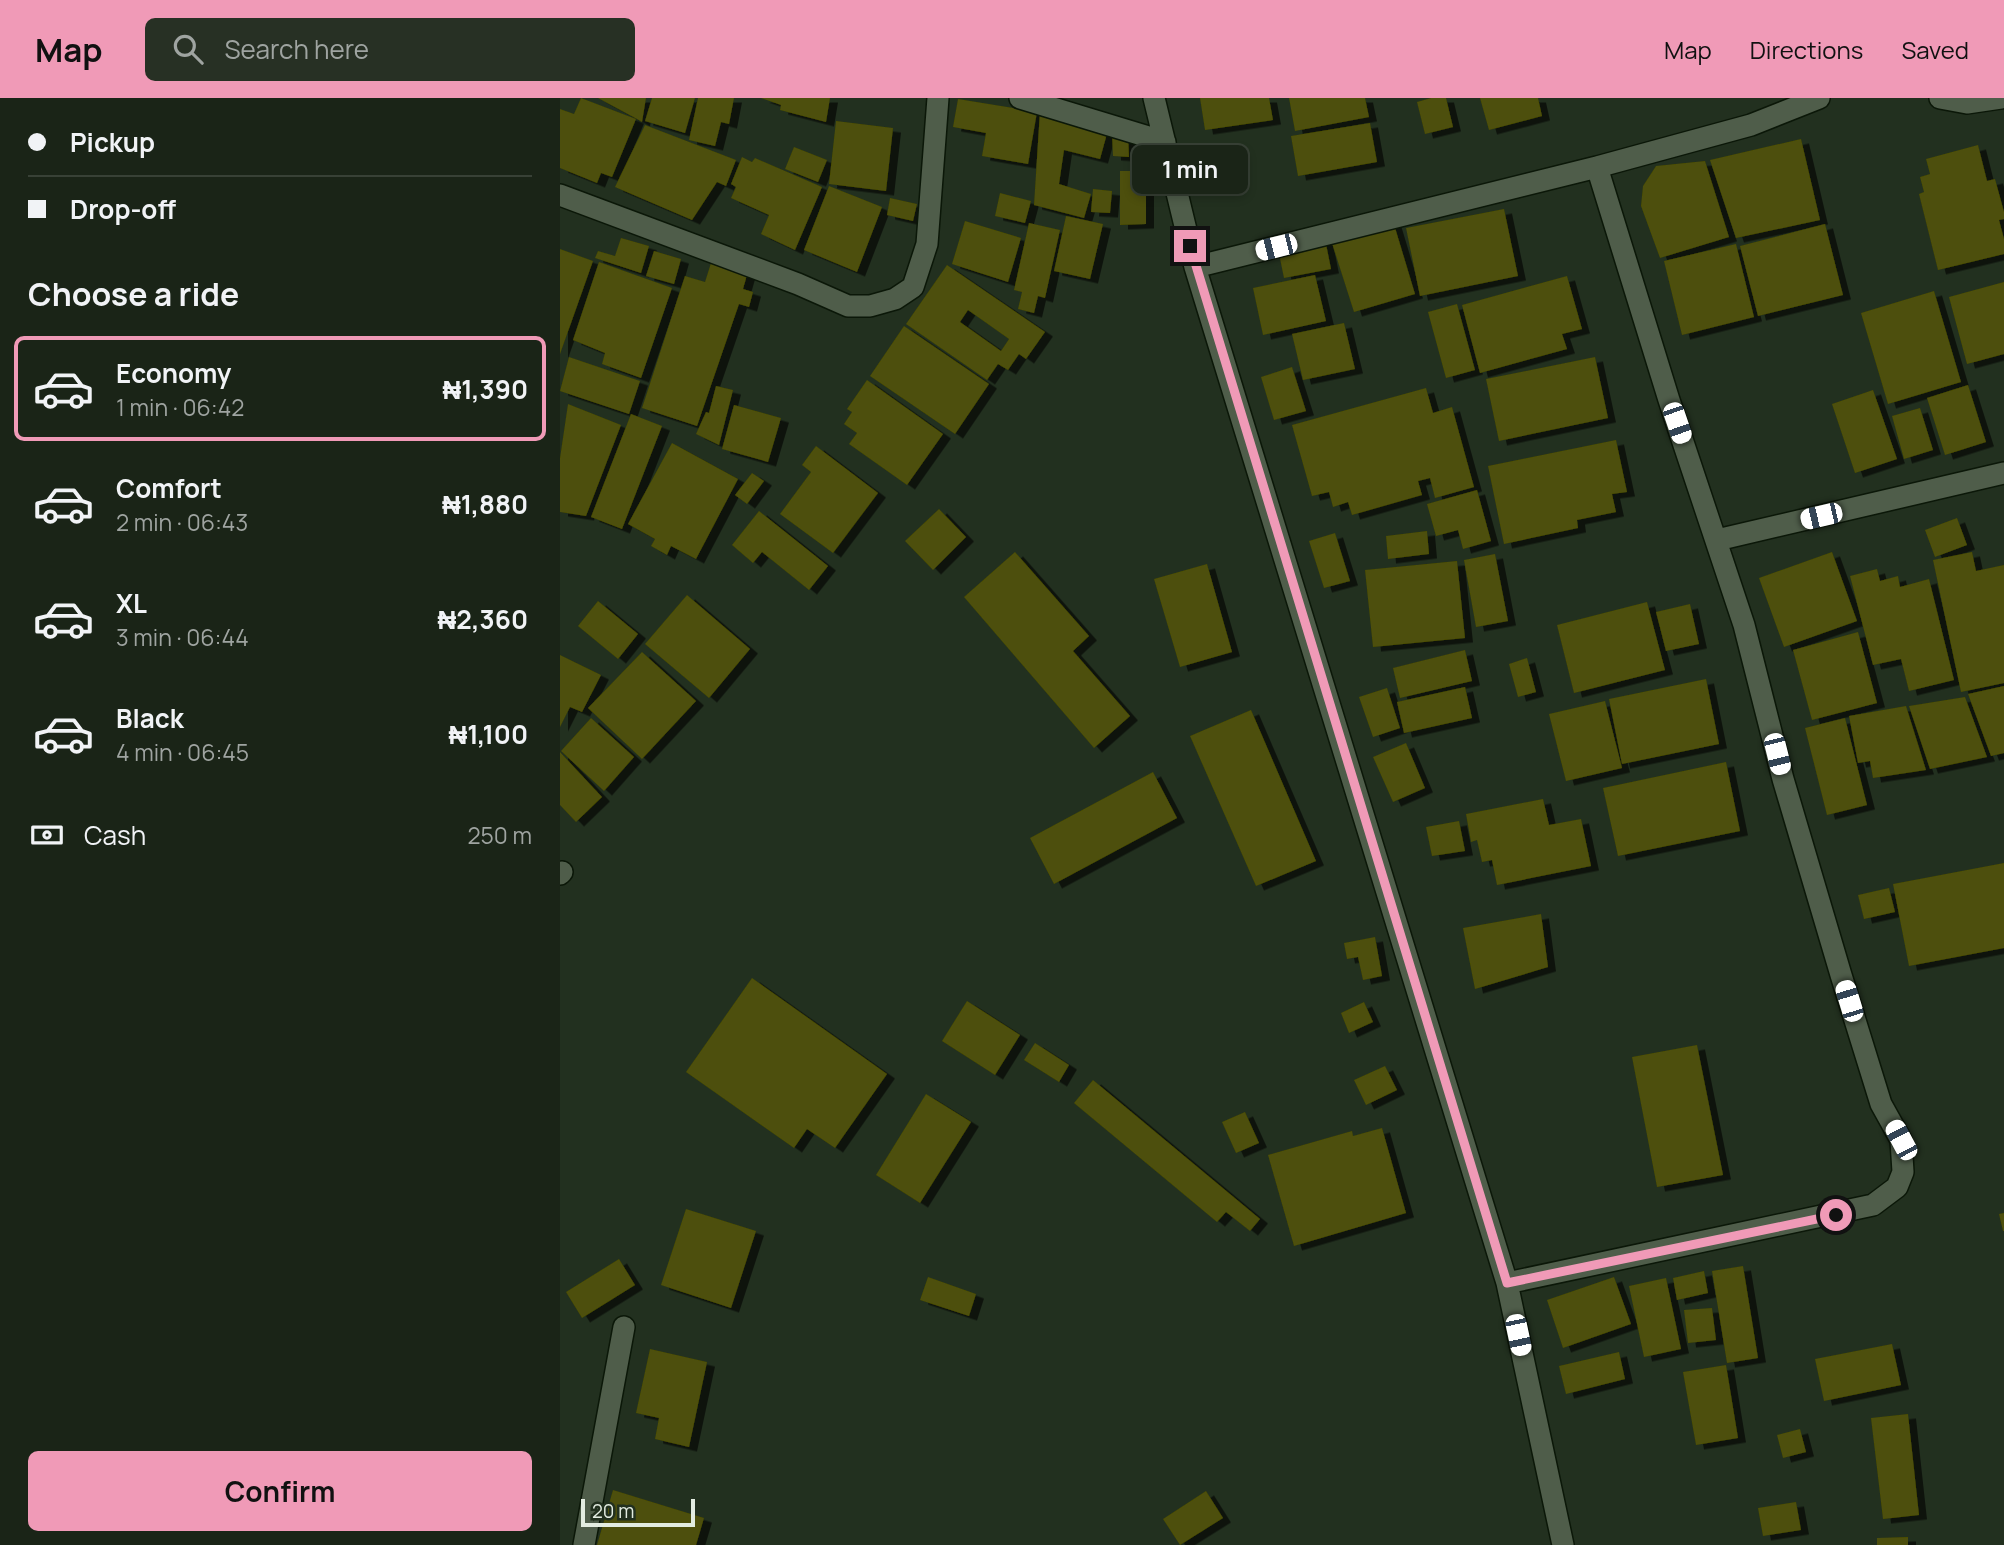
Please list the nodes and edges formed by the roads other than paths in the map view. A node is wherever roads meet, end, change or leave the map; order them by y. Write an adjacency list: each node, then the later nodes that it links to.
1 (938, 98): 9 (street)
2 (1020, 98): 7 (street)
3 (1154, 98): 7 (street)
4 (1819, 98): 8 (street)
5 (1940, 98): 6 (street)
6 (2001, 98)
7 (1165, 142): 10 (street)
8 (1597, 167): 10 (street); 12 (street)
9 (560, 195)
10 (1195, 267): 13 (street)
11 (2004, 473): 12 (street)
12 (1717, 540): 13 (street)
13 (1507, 1283): 16 (street)
14 (624, 1327): 15 (street)
15 (583, 1545)
16 (1563, 1545)

